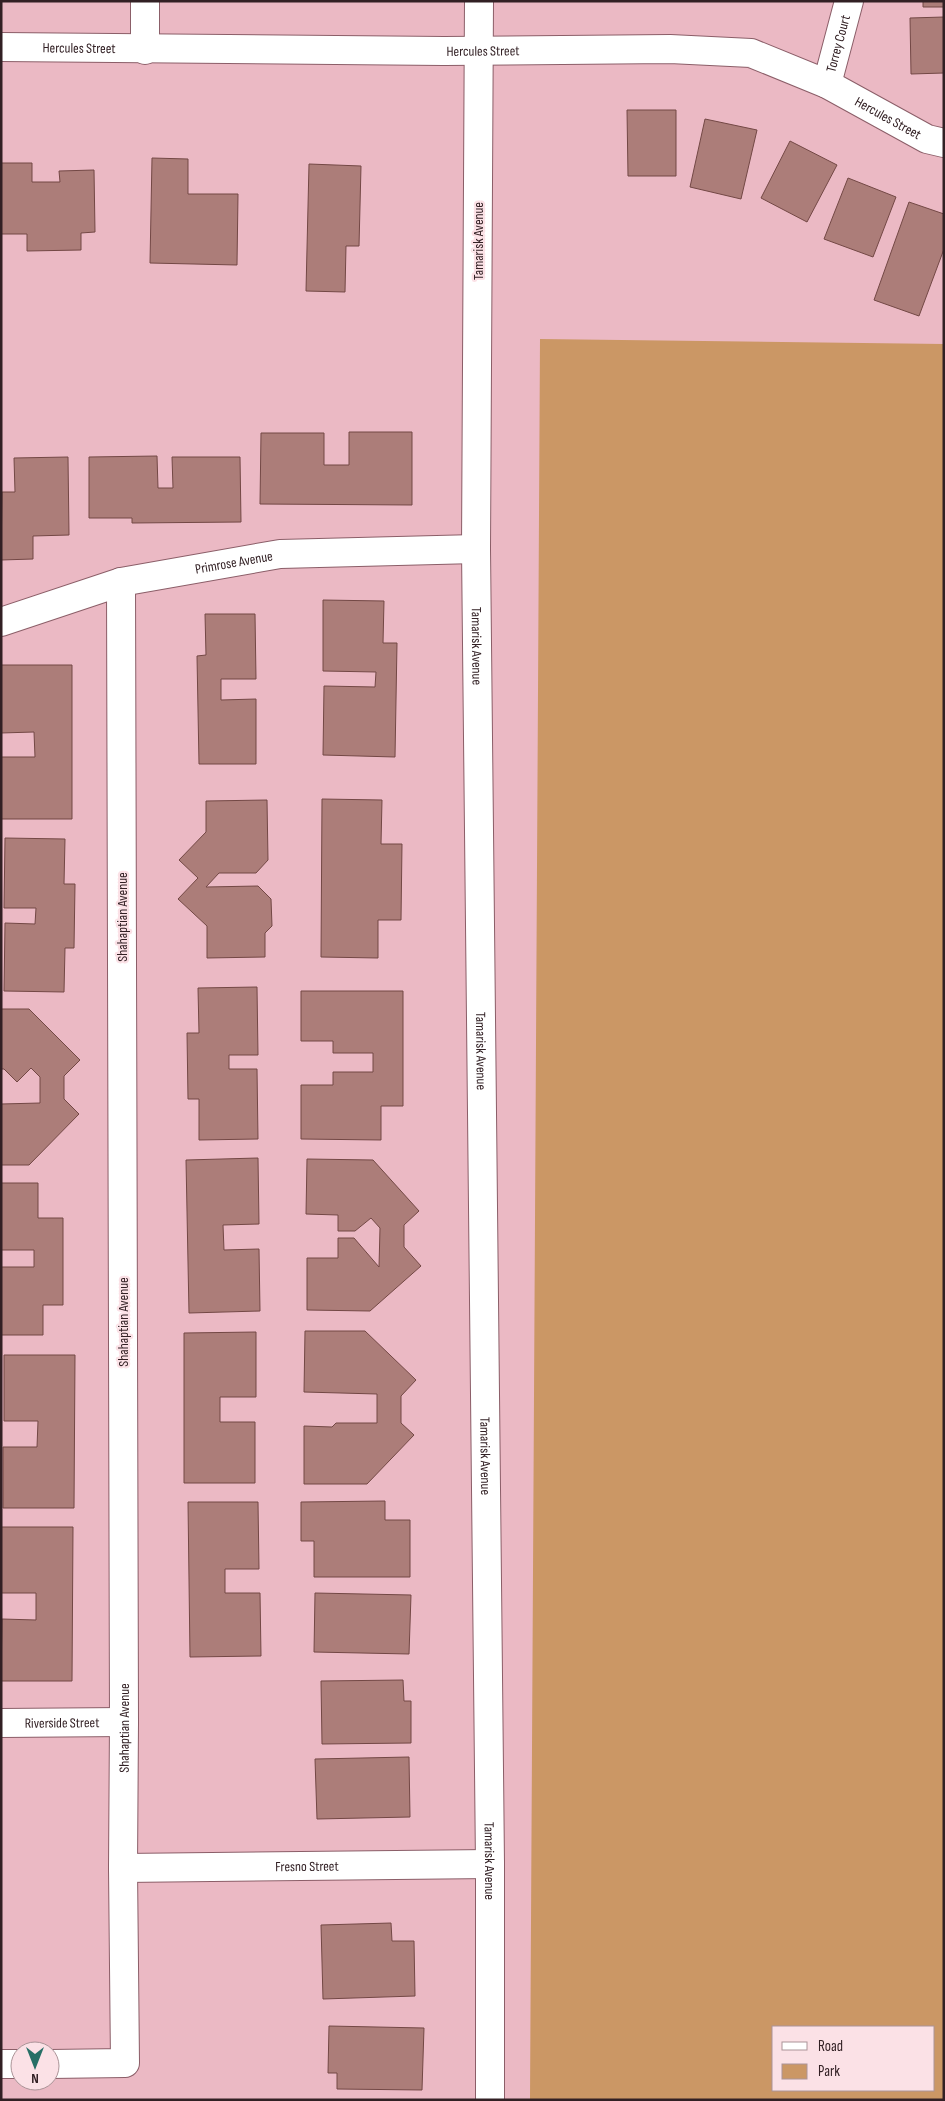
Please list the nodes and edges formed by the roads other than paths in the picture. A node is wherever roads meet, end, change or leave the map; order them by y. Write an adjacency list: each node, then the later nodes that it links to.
1 (145, 1): 5 (street)
2 (479, 1): 6 (street, Tamarisk Avenue)
3 (849, 1): 7 (street, Torrey Court)
4 (1, 47): 5 (street, Hercules Street)
5 (145, 50): 6 (street, Hercules Street)
6 (480, 51): 7 (street, Hercules Street); 9 (street, Tamarisk Avenue)
7 (827, 84): 8 (street, Hercules Street)
8 (944, 143)
9 (476, 549): 10 (street, Primrose Avenue); 14 (street, Tamarisk Avenue)
10 (121, 582): 11 (street, Primrose Avenue); 12 (street, Shahaptian Avenue)
11 (1, 622)
12 (124, 1722): 13 (street, Riverside Street); 15 (street, Shahaptian Avenue)
13 (1, 1723)
14 (490, 1864): 15 (street, Fresno Street); 17 (street, Tamarisk Avenue)
15 (122, 1868): 16 (street, Shahaptian Avenue)
16 (60, 2064)
17 (490, 2100)

